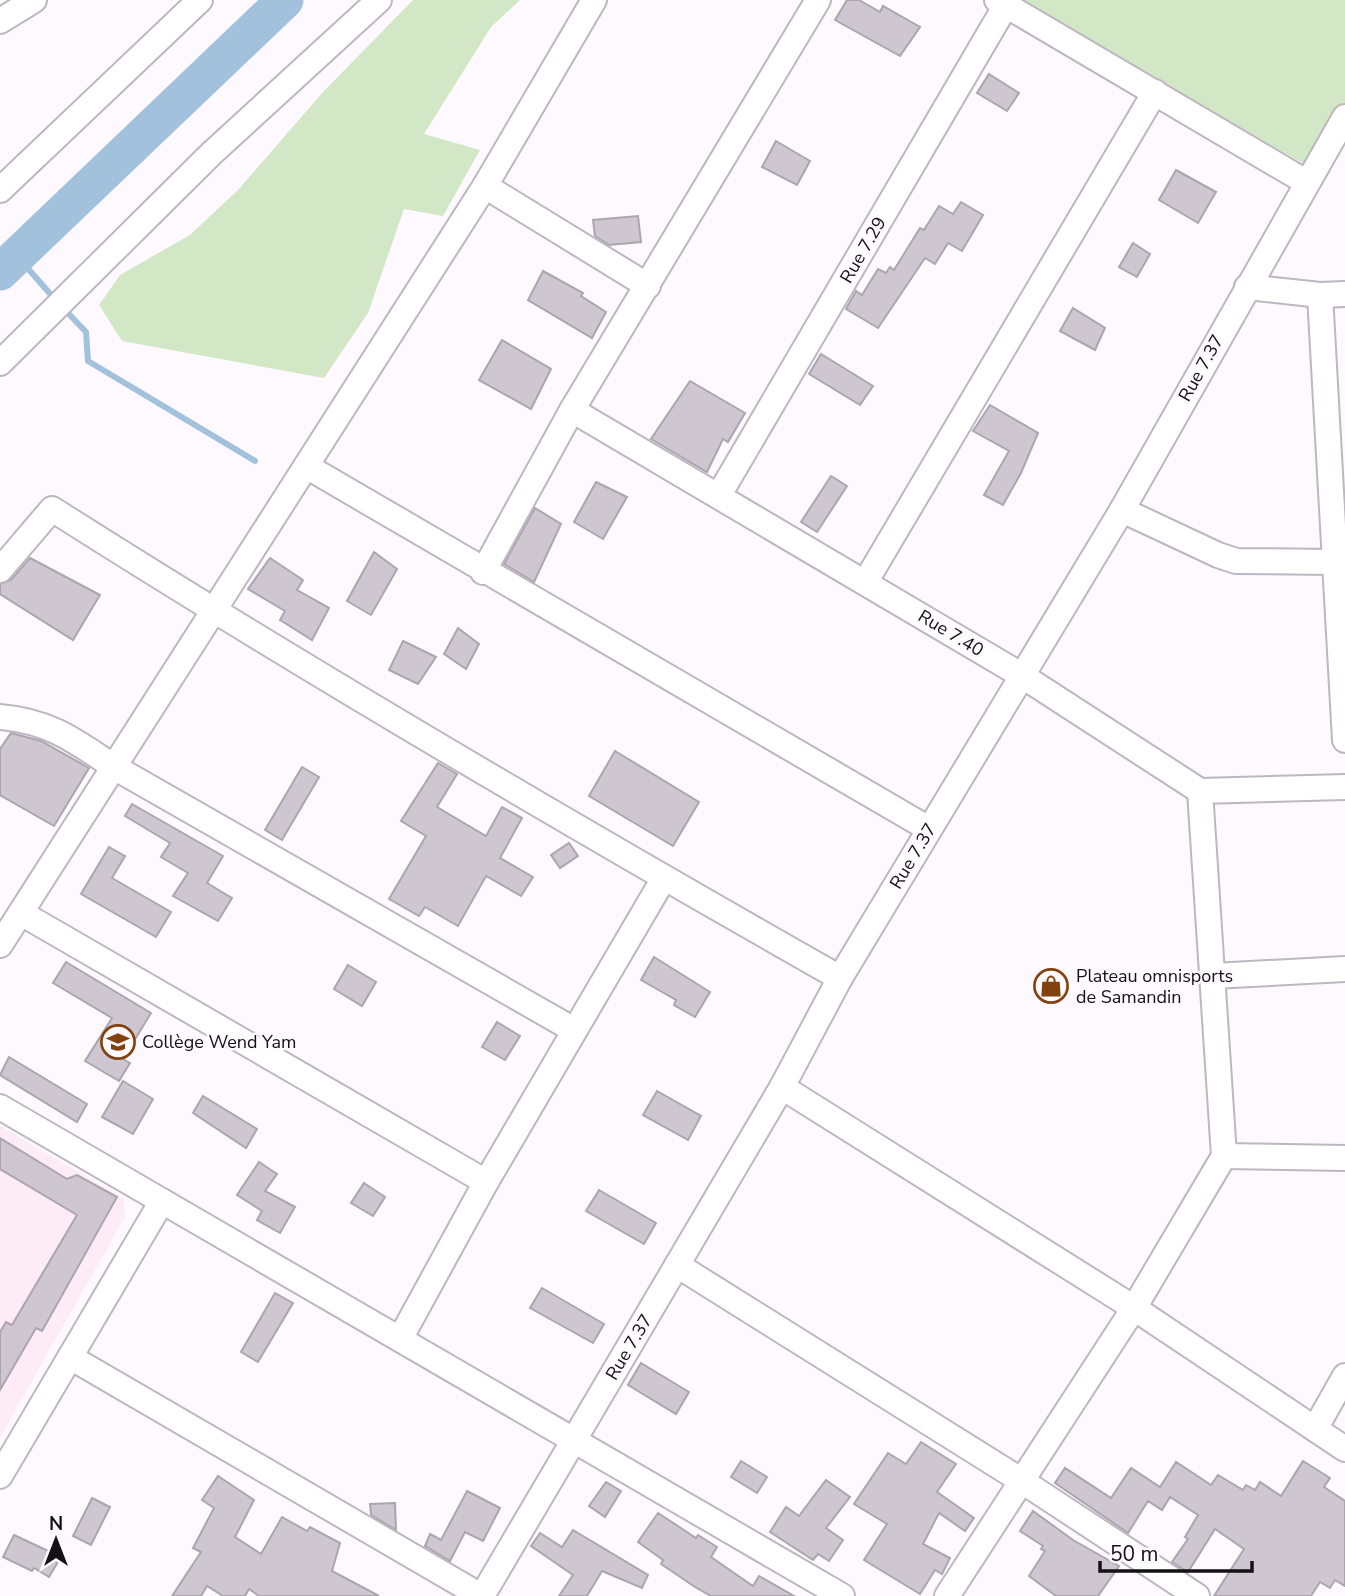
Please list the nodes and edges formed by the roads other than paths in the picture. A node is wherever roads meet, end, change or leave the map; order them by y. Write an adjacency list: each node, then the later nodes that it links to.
1 (33, 0): 7 (street)
2 (200, 0): 12 (street)
3 (379, 0): 17 (street)
4 (594, 0): 11 (street)
5 (818, 0): 13 (street)
6 (1002, 3): 8 (street); 20 (street, Rue 7.29)
7 (0, 21)
8 (1156, 92): 10 (street); 25 (street)
9 (1345, 117): 10 (street, Rue 7.37)
10 (1306, 182): 14 (street, Rue 7.37)
11 (485, 186): 13 (street); 19 (street)
12 (0, 190)
13 (648, 286): 18 (street)
14 (1247, 287): 16 (street); 21 (street, Rue 7.37)
15 (1345, 294): 16 (street)
16 (1320, 295): 22 (street)
17 (0, 363)
18 (572, 410): 20 (street, Rue 7.40); 24 (street)
19 (306, 466): 24 (street); 26 (street)
20 (719, 495): 25 (street, Rue 7.40)
21 (1122, 510): 22 (street); 27 (street, Rue 7.37)
22 (1333, 562): 29 (street)
23 (0, 569): 26 (street)
24 (483, 572): 33 (street)
25 (866, 581): 27 (street, Rue 7.40)
26 (214, 612): 30 (street); 34 (street)
27 (1021, 675): 32 (street, Rue 7.40); 33 (street, Rue 7.37)
28 (0, 718): 30 (street)
29 (1345, 740)
30 (114, 767): 35 (street); 40 (street)
31 (1345, 787): 32 (street)
32 (1200, 792): 38 (street)
33 (929, 829): 39 (street, Rue 7.37)
34 (664, 878): 39 (street); 40 (street)
35 (21, 913): 36 (street); 45 (street)
36 (0, 946)
37 (1345, 969): 38 (street)
38 (1213, 976): 43 (street)
39 (840, 978): 41 (street, Rue 7.37)
40 (574, 1030): 45 (street)
41 (782, 1087): 47 (street, Rue 7.37); 48 (street)
42 (0, 1107): 46 (street)
43 (1224, 1156): 44 (street); 48 (street)
44 (1345, 1158)
45 (486, 1182): 49 (street)
46 (162, 1201): 49 (street); 50 (street)
47 (677, 1265): 53 (street, Rue 7.37); 56 (street)
48 (1134, 1308): 52 (street); 56 (street)
49 (400, 1339): 53 (street)
50 (70, 1357): 55 (street); 58 (street)
51 (1345, 1376): 52 (street)
52 (1315, 1429): 54 (street)
53 (574, 1440): 58 (street, Rue 7.37); 59 (street)
54 (1345, 1448)
55 (0, 1476)
56 (1022, 1481): 57 (street); 60 (street)
57 (1164, 1587): 61 (street)
58 (481, 1596)
59 (842, 1596)
60 (947, 1596)
61 (1197, 1596)

